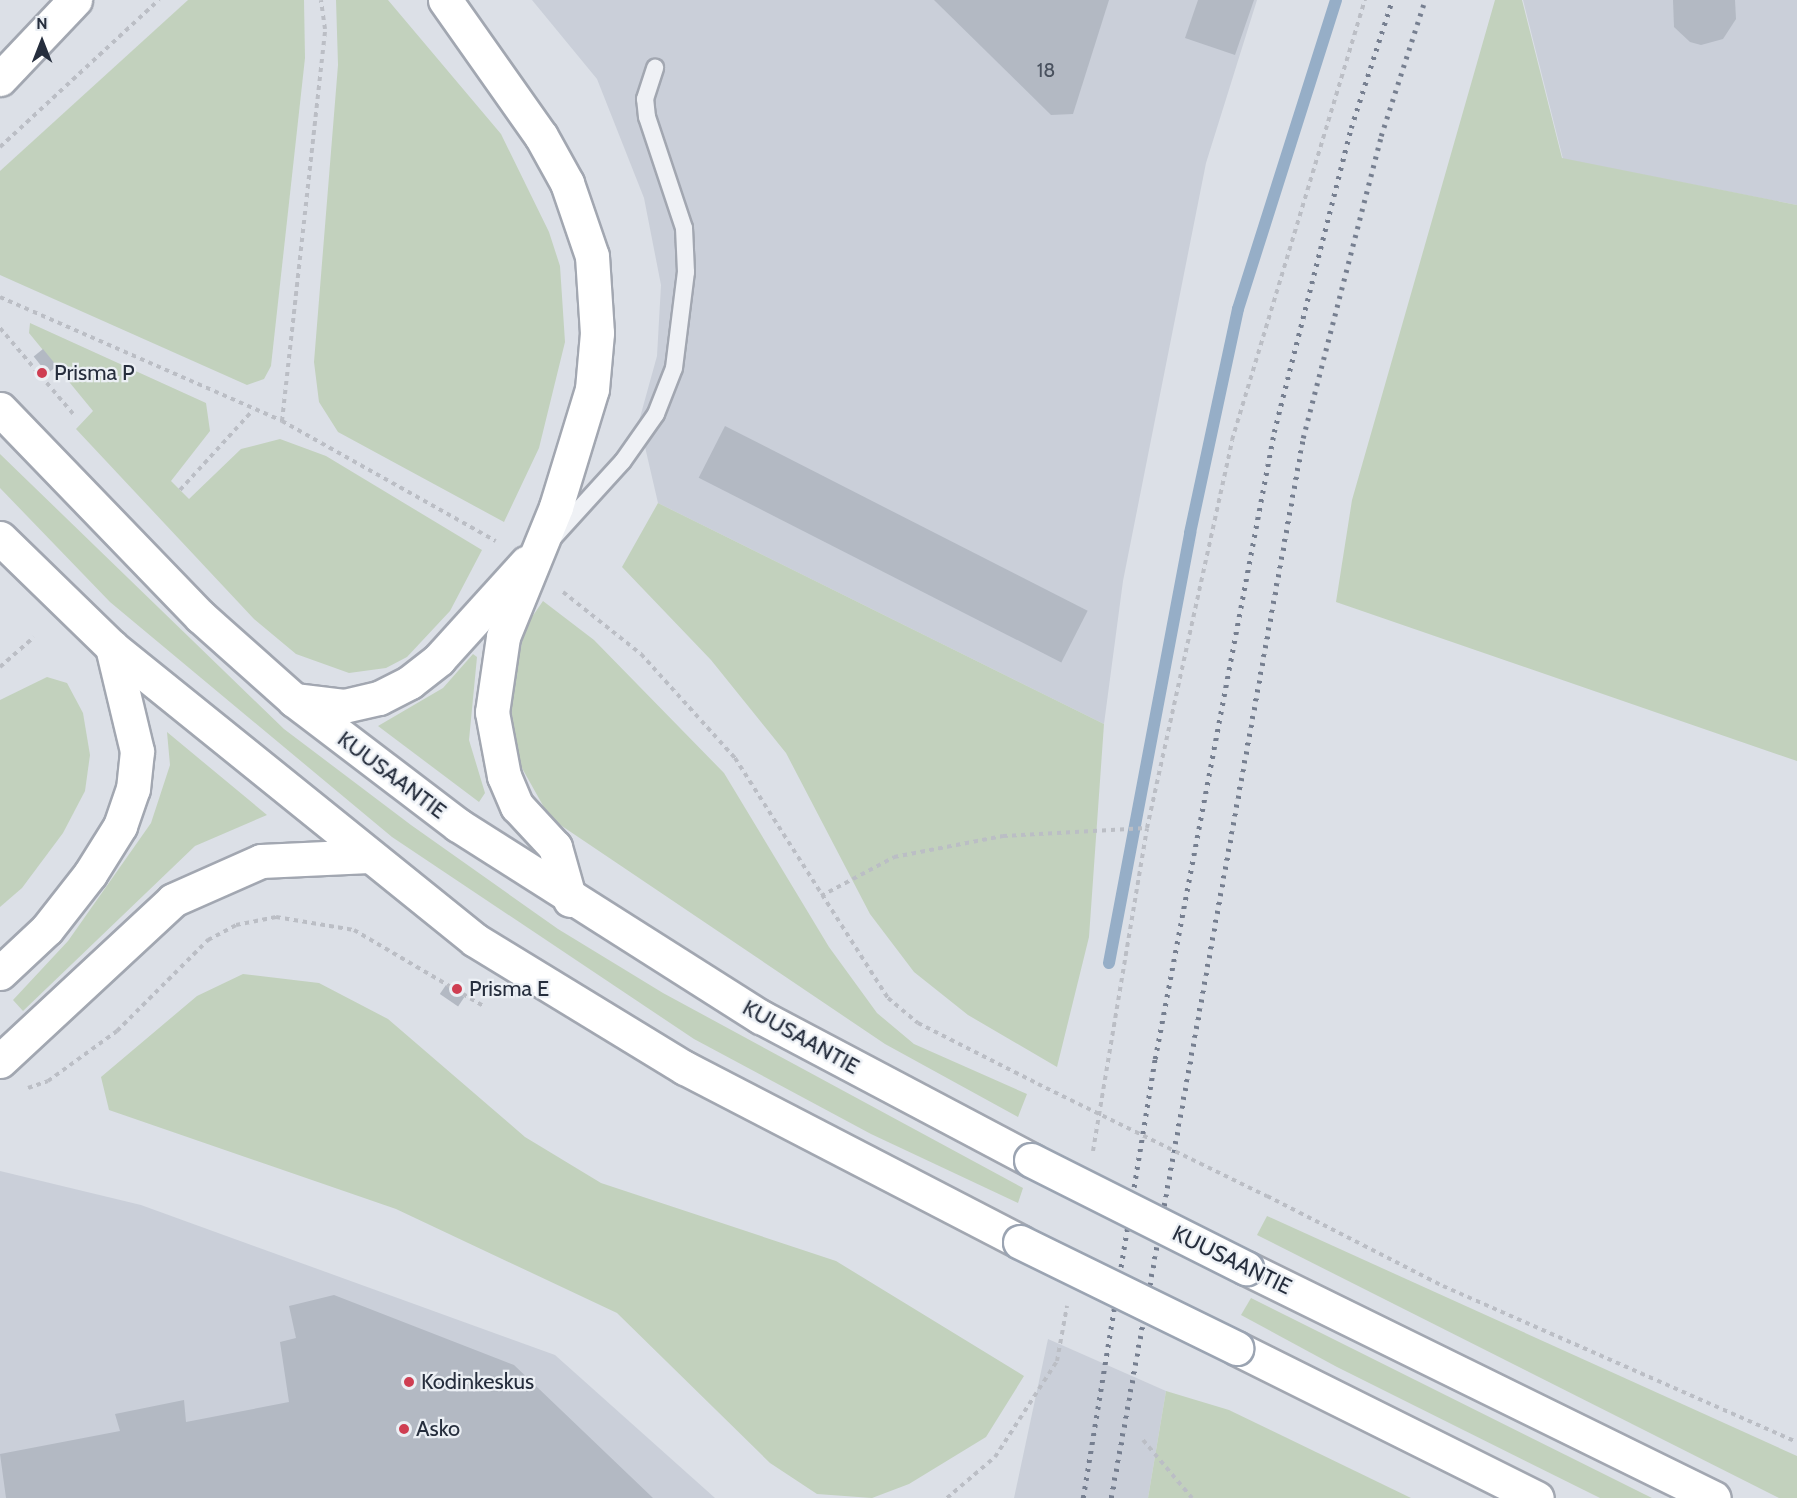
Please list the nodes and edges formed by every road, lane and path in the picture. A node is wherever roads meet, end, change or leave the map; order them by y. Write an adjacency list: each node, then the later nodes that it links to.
1 (75, 0): 9 (main road)
2 (159, 0): 10 (path)
3 (321, 0): 16 (path)
4 (435, 0): 7 (main road)
5 (445, 0): 7 (main road)
6 (1365, 0): 26 (path)
7 (464, 31): 20 (main road)
8 (655, 68): 20 (lane)
9 (0, 79)
10 (0, 147)
11 (0, 297): 14 (path)
12 (0, 328): 15 (path)
13 (0, 409): 25 (main road, KUUSAANTIE)
14 (253, 410): 16 (path); 17 (path)
15 (74, 415)
16 (282, 421): 19 (path)
17 (180, 490)
18 (0, 538): 23 (main road)
19 (499, 543)
20 (536, 554): 25 (main road); 29 (main road)
21 (553, 585): 28 (path)
22 (34, 637): 24 (path)
23 (112, 647): 27 (main road); 30 (main road)
24 (0, 667)
25 (294, 700): 29 (main road, KUUSAANTIE)
26 (1147, 828): 28 (path); 34 (path)
27 (369, 856): 32 (main road); 40 (main road, bridge)
28 (821, 896): 37 (path, bridge)
29 (570, 900): 41 (main road, KUUSAANTIE, bridge)
30 (0, 973)
31 (485, 1007): 33 (path)
32 (0, 1061)
33 (18, 1092)
34 (1093, 1155)
35 (1069, 1292): 38 (path)
36 (1143, 1440): 39 (path)
37 (1797, 1442)
38 (947, 1498)
39 (1192, 1498)
40 (1537, 1498)
41 (1714, 1498)

